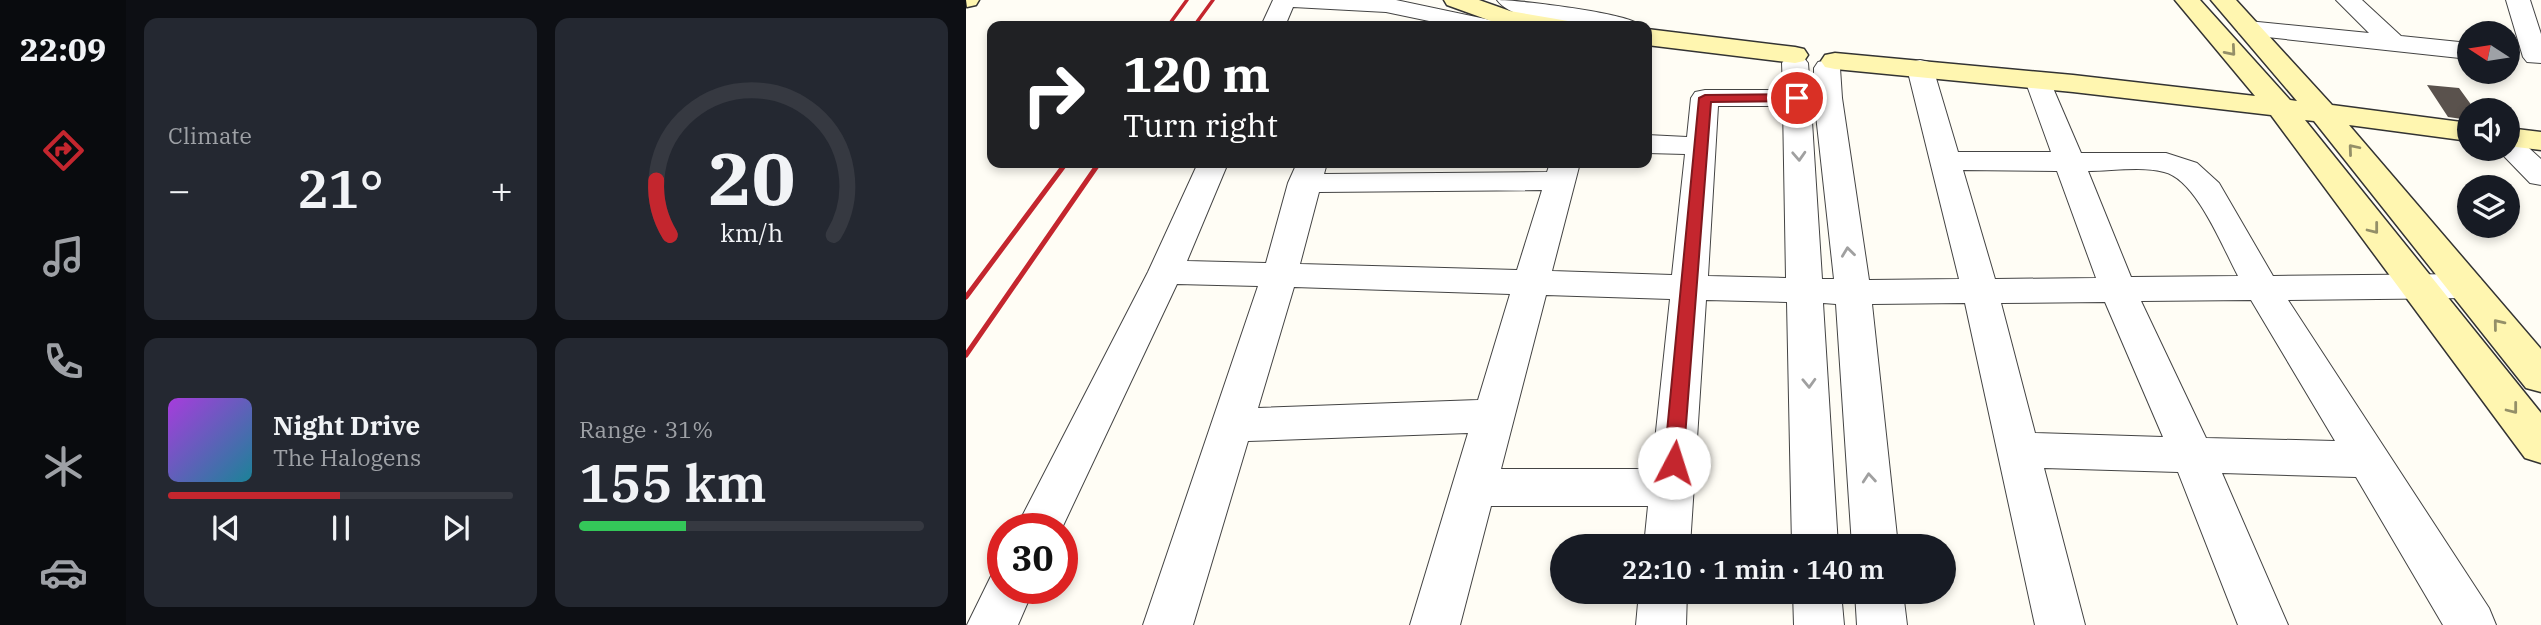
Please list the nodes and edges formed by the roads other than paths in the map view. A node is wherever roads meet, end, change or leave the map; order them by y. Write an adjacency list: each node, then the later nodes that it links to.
1 (1285, 0): 10 (street)
2 (1292, 0): 9 (street)
3 (1456, 0): 13 (street)
4 (1510, 0): 14 (street)
5 (2187, 0): 24 (street, one-way to 24)
6 (2222, 0): 15 (street)
7 (2348, 0): 17 (street)
8 (2518, 0): 20 (street)
9 (1386, 5): 11 (street); 12 (street)
10 (1275, 21)
11 (1372, 21)
12 (1462, 21)
13 (1525, 21)
14 (1610, 21)
15 (2248, 28): 17 (street); 25 (street)
16 (1652, 39): 22 (street)
17 (2394, 43): 18 (street)
18 (2457, 50)
19 (2520, 56): 20 (street)
20 (2538, 58)
21 (1920, 68): 22 (street); 23 (street); 32 (street)
22 (1813, 74): 30 (street); 45 (street, one-way to 45); 49 (street, one-way to 22)
23 (2038, 80): 24 (street); 33 (street)
24 (2280, 107): 25 (street); 43 (street, one-way to 43)
25 (2323, 113): 26 (street); 44 (street, one-way to 25)
26 (2457, 130)
27 (2520, 138): 28 (street)
28 (2541, 141)
29 (1652, 144): 30 (street)
30 (1700, 146): 42 (street)
31 (2520, 156): 38 (street)
32 (1945, 161): 33 (street); 46 (street)
33 (2070, 162): 47 (street); 48 (street)
34 (1211, 168): 39 (street)
35 (1443, 172): 36 (street); 37 (street)
36 (1562, 172): 41 (street)
37 (1308, 173): 40 (street)
38 (2541, 176)
39 (1165, 272): 40 (street); 59 (street)
40 (1279, 277): 41 (street); 52 (street)
41 (1529, 282): 42 (street); 51 (street)
42 (1688, 285): 45 (street); 58 (street)
43 (2419, 286): 44 (street); 48 (street); 53 (street, one-way to 53)
44 (2467, 286): 50 (street, one-way to 44)
45 (1805, 289): 49 (street); 61 (street, one-way to 61)
46 (1980, 290): 47 (street); 49 (street); 54 (street)
47 (2119, 290): 48 (street); 55 (street)
48 (2263, 290): 56 (street)
49 (1853, 292): 62 (street, one-way to 49)
50 (2541, 377)
51 (1492, 416): 52 (street); 57 (street)
52 (1232, 425): 68 (street)
53 (2541, 445)
54 (2018, 450): 55 (street); 73 (street)
55 (2192, 454): 56 (street); 74 (street)
56 (2368, 460): 75 (street)
57 (1472, 487): 58 (street); 69 (street)
58 (1671, 488): 60 (street)
59 (1046, 513)
60 (1668, 534)
61 (1815, 534)
62 (1874, 534)
63 (1002, 604): 67 (street)
64 (1662, 604): 70 (street)
65 (1818, 604): 71 (street)
66 (1880, 604): 72 (street)
67 (992, 625)
68 (1168, 625)
69 (1435, 625)
70 (1661, 625)
71 (1819, 625)
72 (1882, 625)
73 (2060, 625)
74 (2263, 625)
75 (2471, 625)

